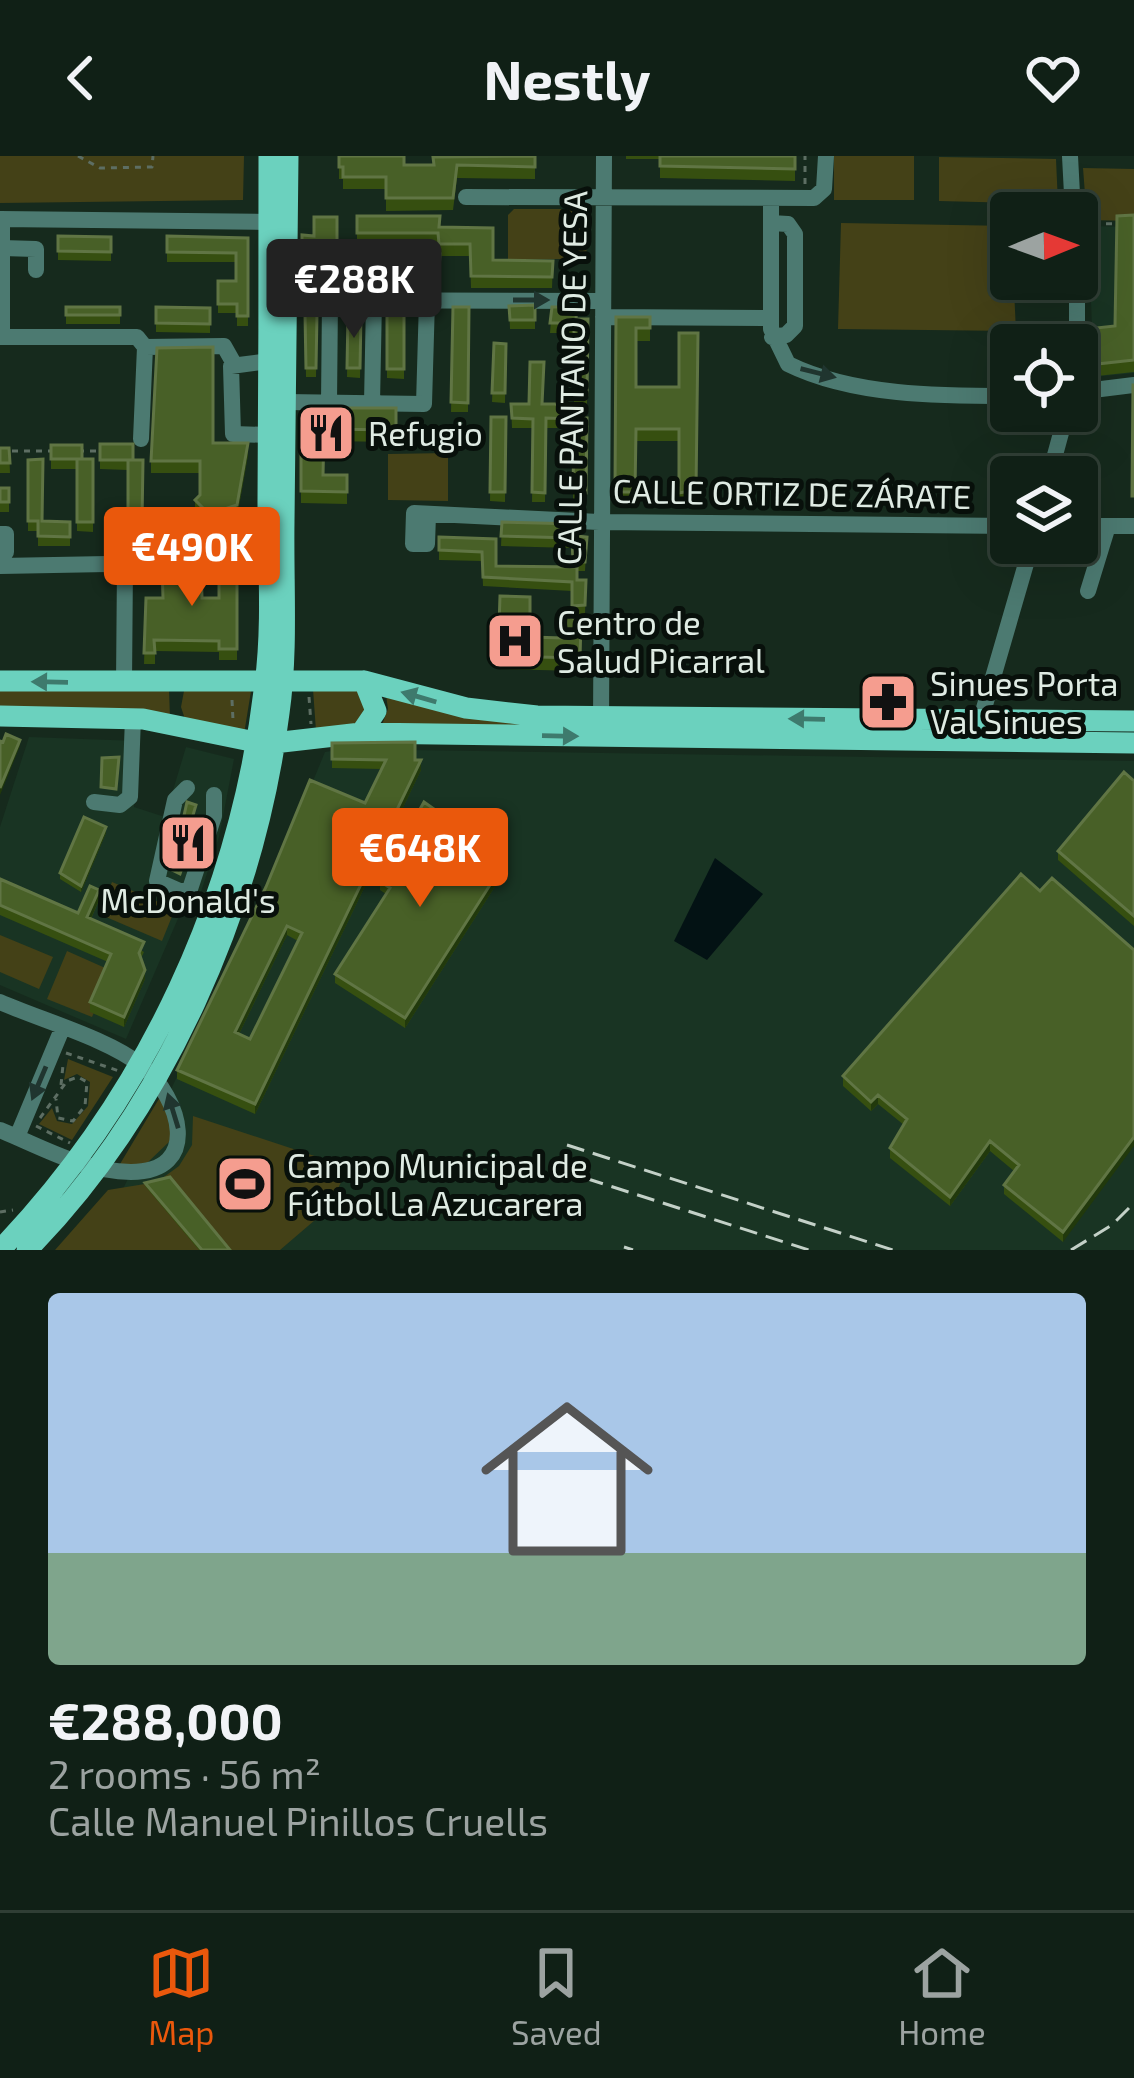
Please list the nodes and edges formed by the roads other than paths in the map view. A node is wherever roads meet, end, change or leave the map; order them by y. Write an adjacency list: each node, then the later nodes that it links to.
1 (269, 156): 11 (main road)
2 (288, 156): 14 (main road)
3 (604, 156): 8 (street, CALLE PANTANO DE YESA)
4 (826, 156): 9 (street)
5 (1070, 156): 6 (street)
6 (1075, 192)
7 (466, 197): 8 (street)
8 (604, 197): 9 (street); 18 (street, CALLE PANTANO DE YESA)
9 (771, 199): 19 (street)
10 (1, 219): 11 (street); 12 (street)
11 (269, 222): 22 (main road)
12 (2, 248): 13 (street); 20 (street)
13 (36, 270)
14 (288, 300): 15 (street); 27 (main road)
15 (330, 300): 16 (street); 28 (street)
16 (374, 300): 17 (street); 29 (street)
17 (427, 300): 18 (street, one-way to 18); 29 (street)
18 (603, 309): 19 (street); 33 (street, CALLE PANTANO DE YESA)
19 (772, 328): 26 (street, one-way to 26)
20 (1, 337): 21 (street)
21 (145, 347): 23 (street); 31 (street)
22 (269, 361): 23 (street); 30 (main road)
23 (232, 362): 30 (street)
24 (1134, 385): 25 (street)
25 (1098, 389)
26 (990, 396)
27 (286, 402): 28 (street); 45 (main road)
28 (328, 403): 29 (street)
29 (372, 403)
30 (268, 435): 40 (main road)
31 (141, 439)
32 (428, 515): 33 (street, CALLE ORTIZ DE ZÁRATE)
33 (599, 521): 34 (street, CALLE ORTIZ DE ZÁRATE); 51 (street, CALLE PANTANO DE YESA)
34 (990, 526)
35 (1098, 526): 36 (street)
36 (1108, 526): 37 (street); 44 (street)
37 (1134, 526)
38 (0, 534): 39 (street)
39 (0, 553)
40 (268, 561): 41 (street); 45 (main road)
41 (125, 564): 43 (street); 48 (street)
42 (1026, 564): 53 (street)
43 (0, 566)
44 (1088, 591)
45 (274, 679): 47 (main road); 49 (main road); 59 (main road)
46 (0, 681): 48 (main road, one-way to 46)
47 (364, 681): 51 (main road, one-way to 47); 56 (main road)
48 (124, 682): 49 (main road)
49 (184, 682): 55 (main road)
50 (0, 716): 52 (main road)
51 (598, 717): 53 (main road, one-way to 51); 57 (street)
52 (133, 718): 55 (main road); 63 (street)
53 (984, 720): 54 (main road); 58 (street)
54 (1134, 721)
55 (179, 726): 59 (main road)
56 (361, 734): 57 (main road, one-way to 57); 59 (main road)
57 (615, 737): 58 (main road)
58 (870, 741): 60 (main road)
59 (266, 743): 66 (main road)
60 (1134, 743)
61 (187, 788): 62 (street)
62 (214, 795)
63 (94, 802)
64 (0, 1002): 65 (street)
65 (62, 1028): 66 (street); 67 (street, one-way to 67)
66 (139, 1071): 68 (main road); 68 (street, one-way to 66)
67 (8, 1134): 68 (street)
68 (82, 1158): 69 (main road); 70 (main road)
69 (0, 1250)
70 (27, 1250)

